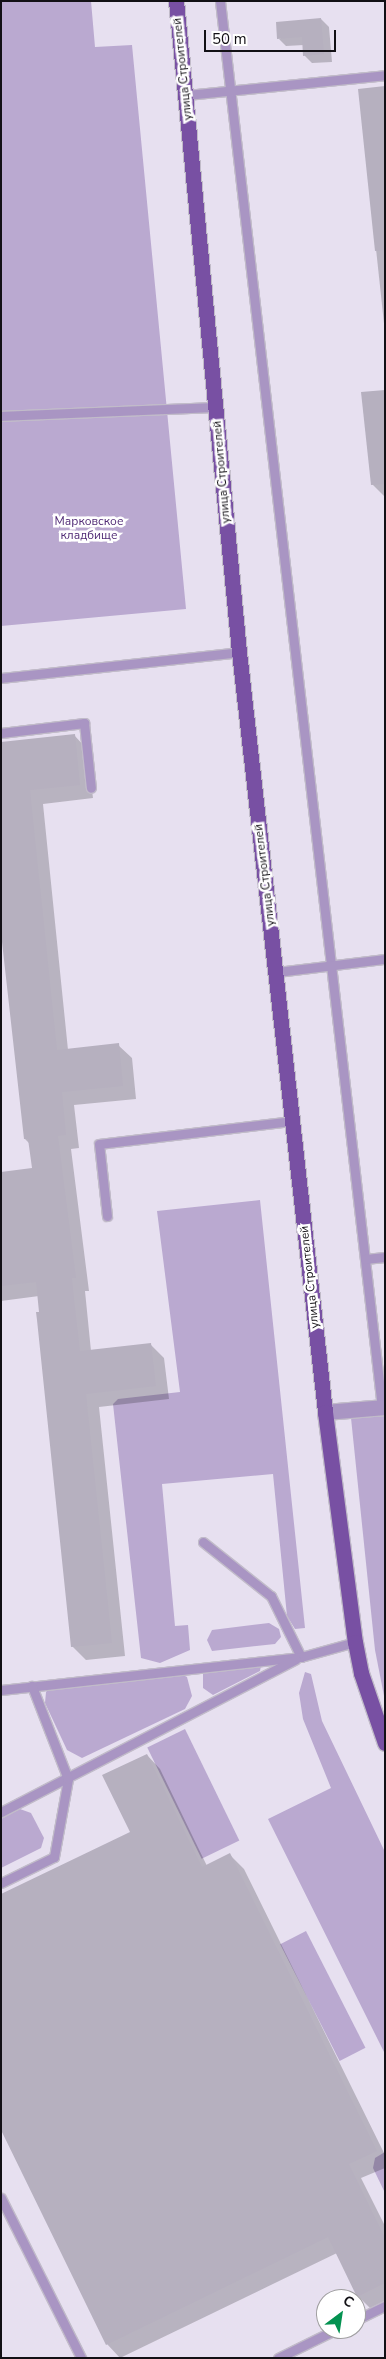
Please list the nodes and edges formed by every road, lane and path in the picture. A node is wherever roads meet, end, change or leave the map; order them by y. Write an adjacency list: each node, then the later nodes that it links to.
1 (176, 1): 5 (main road, улица Строителей)
2 (220, 1): 4 (lane)
3 (385, 75): 4 (lane)
4 (230, 91): 5 (lane); 13 (lane)
5 (186, 95): 6 (main road, улица Строителей)
6 (216, 408): 7 (lane); 8 (main road, улица Строителей)
7 (1, 416)
8 (239, 652): 9 (lane); 14 (main road, улица Строителей)
9 (1, 678)
10 (1, 733): 11 (lane)
11 (90, 788)
12 (385, 960): 13 (lane)
13 (331, 966): 14 (lane); 18 (lane)
14 (277, 972): 15 (main road, улица Строителей)
15 (293, 1121): 16 (lane); 20 (main road, улица Строителей)
16 (107, 1216)
17 (385, 1257): 18 (lane)
18 (365, 1259): 19 (lane)
19 (383, 1408): 20 (street)
20 (325, 1412): 22 (main road, улица Строителей)
21 (203, 1542): 23 (lane)
22 (355, 1642): 23 (lane); 26 (main road, улица Строителей)
23 (301, 1657): 24 (lane); 27 (lane)
24 (32, 1686): 25 (lane); 27 (lane)
25 (1, 1690)
26 (385, 1743)
27 (68, 1779): 28 (lane); 29 (lane)
28 (1, 1812)
29 (1, 1883)
30 (1, 2198): 34 (lane)
31 (385, 2306): 32 (lane)
32 (366, 2315)
33 (317, 2339): 35 (lane)
34 (80, 2358)
35 (278, 2358)

